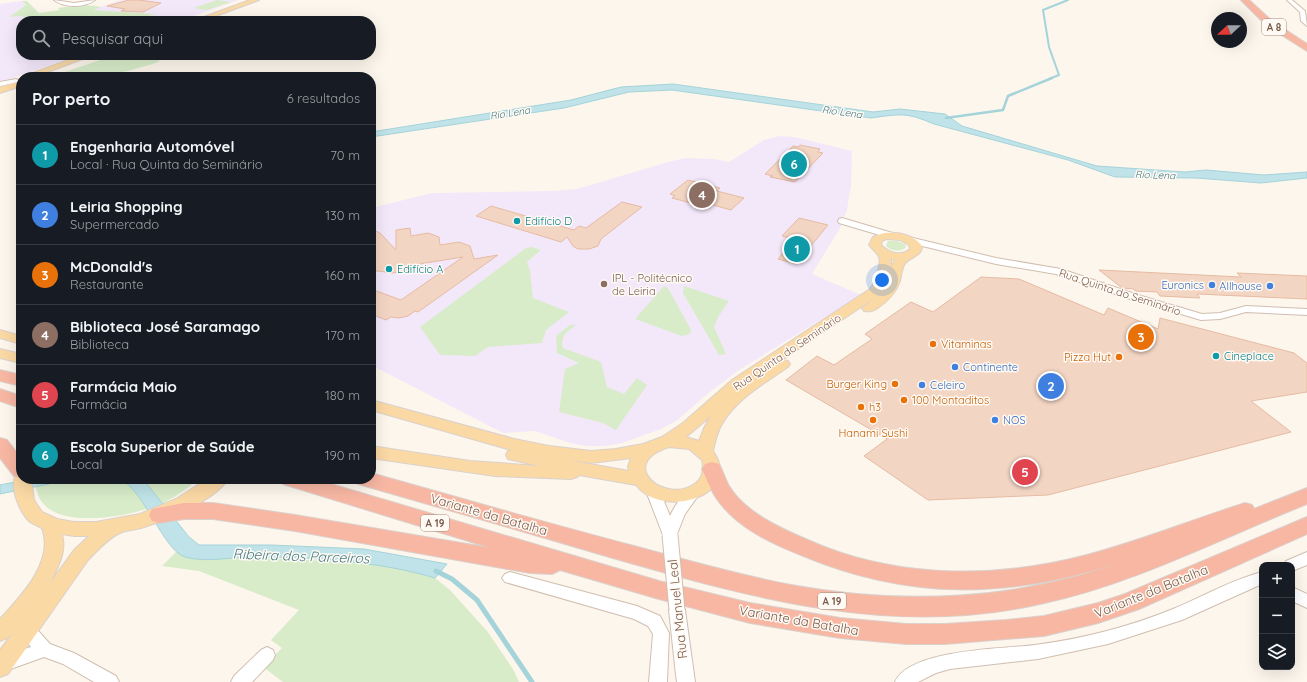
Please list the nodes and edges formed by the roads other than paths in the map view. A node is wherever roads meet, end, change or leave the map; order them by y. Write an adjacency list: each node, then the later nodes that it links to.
1 (73, 0): 8 (street)
2 (93, 0): 8 (street)
3 (246, 0): 9 (main road)
4 (256, 0): 10 (main road)
5 (1245, 0): 13 (highway, A 8)
6 (1253, 0): 12 (highway, A 8)
7 (1289, 0): 11 (street)
8 (58, 1)
9 (201, 16)
10 (210, 16)
11 (1307, 24)
12 (1307, 43)
13 (1307, 48)
14 (75, 60): 16 (main road)
15 (85, 60): 17 (main road)
16 (40, 72)
17 (51, 72)
18 (16, 82): 20 (main road)
19 (16, 82): 21 (main road)
20 (0, 85)
21 (0, 90)
22 (842, 222): 23 (street)
23 (869, 228): 24 (street); 25 (street)
24 (894, 236): 25 (main road, Rua Quinta do Seminário); 26 (main road, Rua Quinta do Seminário)
25 (877, 239): 28 (main road, Rua Quinta do Seminário)
26 (909, 240): 27 (street, Rua Quinta do Seminário); 29 (main road)
27 (935, 247): 29 (street, Rua Quinta do Seminário); 30 (street, Rua Quinta do Seminário)
28 (884, 253): 29 (main road, Rua Quinta do Seminário); 43 (main road, Rua Quinta do Seminário)
29 (911, 253): 47 (main road, Rua Quinta do Seminário)
30 (1307, 312)
31 (0, 334): 32 (main road)
32 (16, 339)
33 (0, 341): 34 (main road)
34 (16, 346)
35 (0, 353): 36 (main road)
36 (16, 358)
37 (0, 374): 38 (highway)
38 (16, 379)
39 (0, 396): 40 (highway)
40 (16, 401)
41 (376, 406): 45 (main road)
42 (376, 415): 49 (main road)
43 (668, 441): 45 (main road); 47 (main road)
44 (0, 445): 48 (highway)
45 (647, 449): 50 (main road)
46 (376, 453): 49 (main road)
47 (708, 461): 56 (main road); 57 (highway)
48 (16, 464)
49 (595, 472): 50 (main road)
50 (639, 478): 55 (main road)
51 (376, 482): 57 (highway, Variante da Batalha / A 19)
52 (22, 484): 59 (main road)
53 (212, 484): 58 (main road)
54 (306, 484): 65 (highway, Variante da Batalha / A 19)
55 (653, 491): 56 (main road); 62 (street, Rua Manuel Leal)
56 (693, 493): 62 (street, Rua Manuel Leal)
57 (1302, 497)
58 (159, 515): 61 (main road); 65 (highway)
59 (49, 524): 61 (main road); 71 (main road)
60 (1307, 526): 65 (highway, Variante da Batalha / A 19)
61 (114, 528): 70 (main road)
62 (670, 535): 75 (street, Rua Manuel Leal, bridge)
63 (1307, 558): 64 (street)
64 (1295, 563)
65 (580, 567)
66 (510, 578): 78 (street)
67 (1259, 579): 79 (street)
68 (1295, 595): 69 (street)
69 (1307, 601)
70 (26, 630): 72 (street); 74 (main road)
71 (0, 632)
72 (44, 650): 74 (street); 76 (street)
73 (267, 655): 77 (street)
74 (1, 666)
75 (685, 678)
76 (110, 682)
77 (240, 682)
78 (658, 682)
79 (904, 682)

